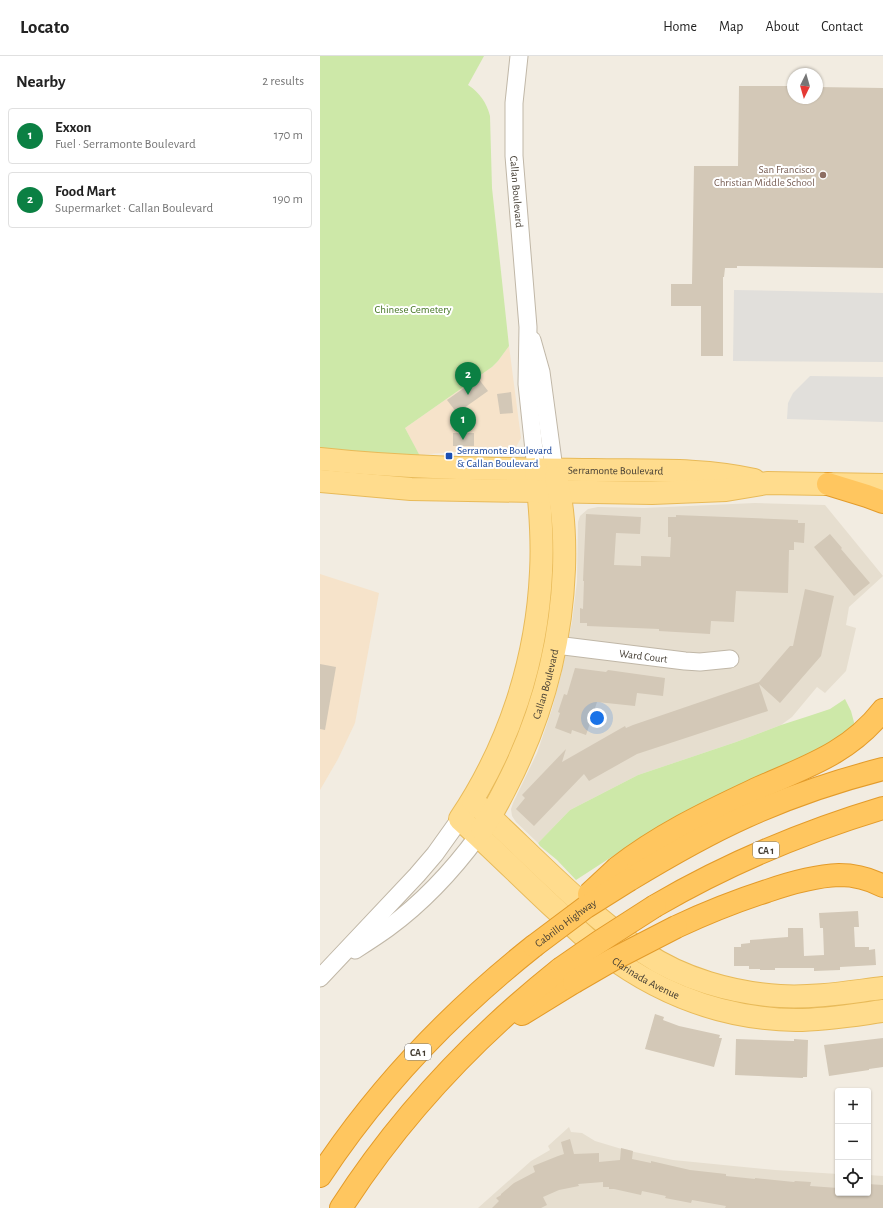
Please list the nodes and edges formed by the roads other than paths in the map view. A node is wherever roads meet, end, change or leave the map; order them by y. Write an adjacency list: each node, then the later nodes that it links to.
1 (519, 56): 3 (street, Callan Boulevard)
2 (320, 459): 3 (main road, Serramonte Boulevard)
3 (545, 469): 5 (main road, Serramonte Boulevard); 8 (main road, Callan Boulevard)
4 (320, 481): 8 (main road, Serramonte Boulevard)
5 (767, 483): 6 (main road, Serramonte Boulevard); 8 (main road, Serramonte Boulevard)
6 (828, 484): 7 (main road, Serramonte Boulevard); 9 (highway)
7 (883, 485)
8 (549, 491): 10 (main road, Callan Boulevard); 14 (main road, Callan Boulevard)
9 (883, 502)
10 (556, 645): 11 (street, Ward Court); 16 (main road, Callan Boulevard)
11 (730, 659)
12 (883, 710): 19 (highway)
13 (883, 769): 19 (highway, Cabrillo Highway / CA 1)
14 (473, 801): 16 (main road, Clarinada Avenue); 17 (main road, Callan Boulevard)
15 (883, 808): 22 (highway, CA 1, bridge)
16 (490, 817): 18 (main road, Callan Boulevard); 24 (main road, Clarinada Avenue)
17 (460, 820): 18 (main road, Clarinada Avenue); 21 (street, Callan Boulevard)
18 (478, 836): 21 (street, Callan Boulevard); 25 (main road, Clarinada Avenue)
19 (623, 874): 26 (highway, Cabrillo Highway / CA 1, bridge)
20 (883, 886): 22 (highway, bridge)
21 (333, 965): 23 (street, Callan Boulevard)
22 (567, 976): 27 (highway, CA 1)
23 (320, 978)
24 (883, 988)
25 (883, 1011)
26 (320, 1176)
27 (341, 1208)

